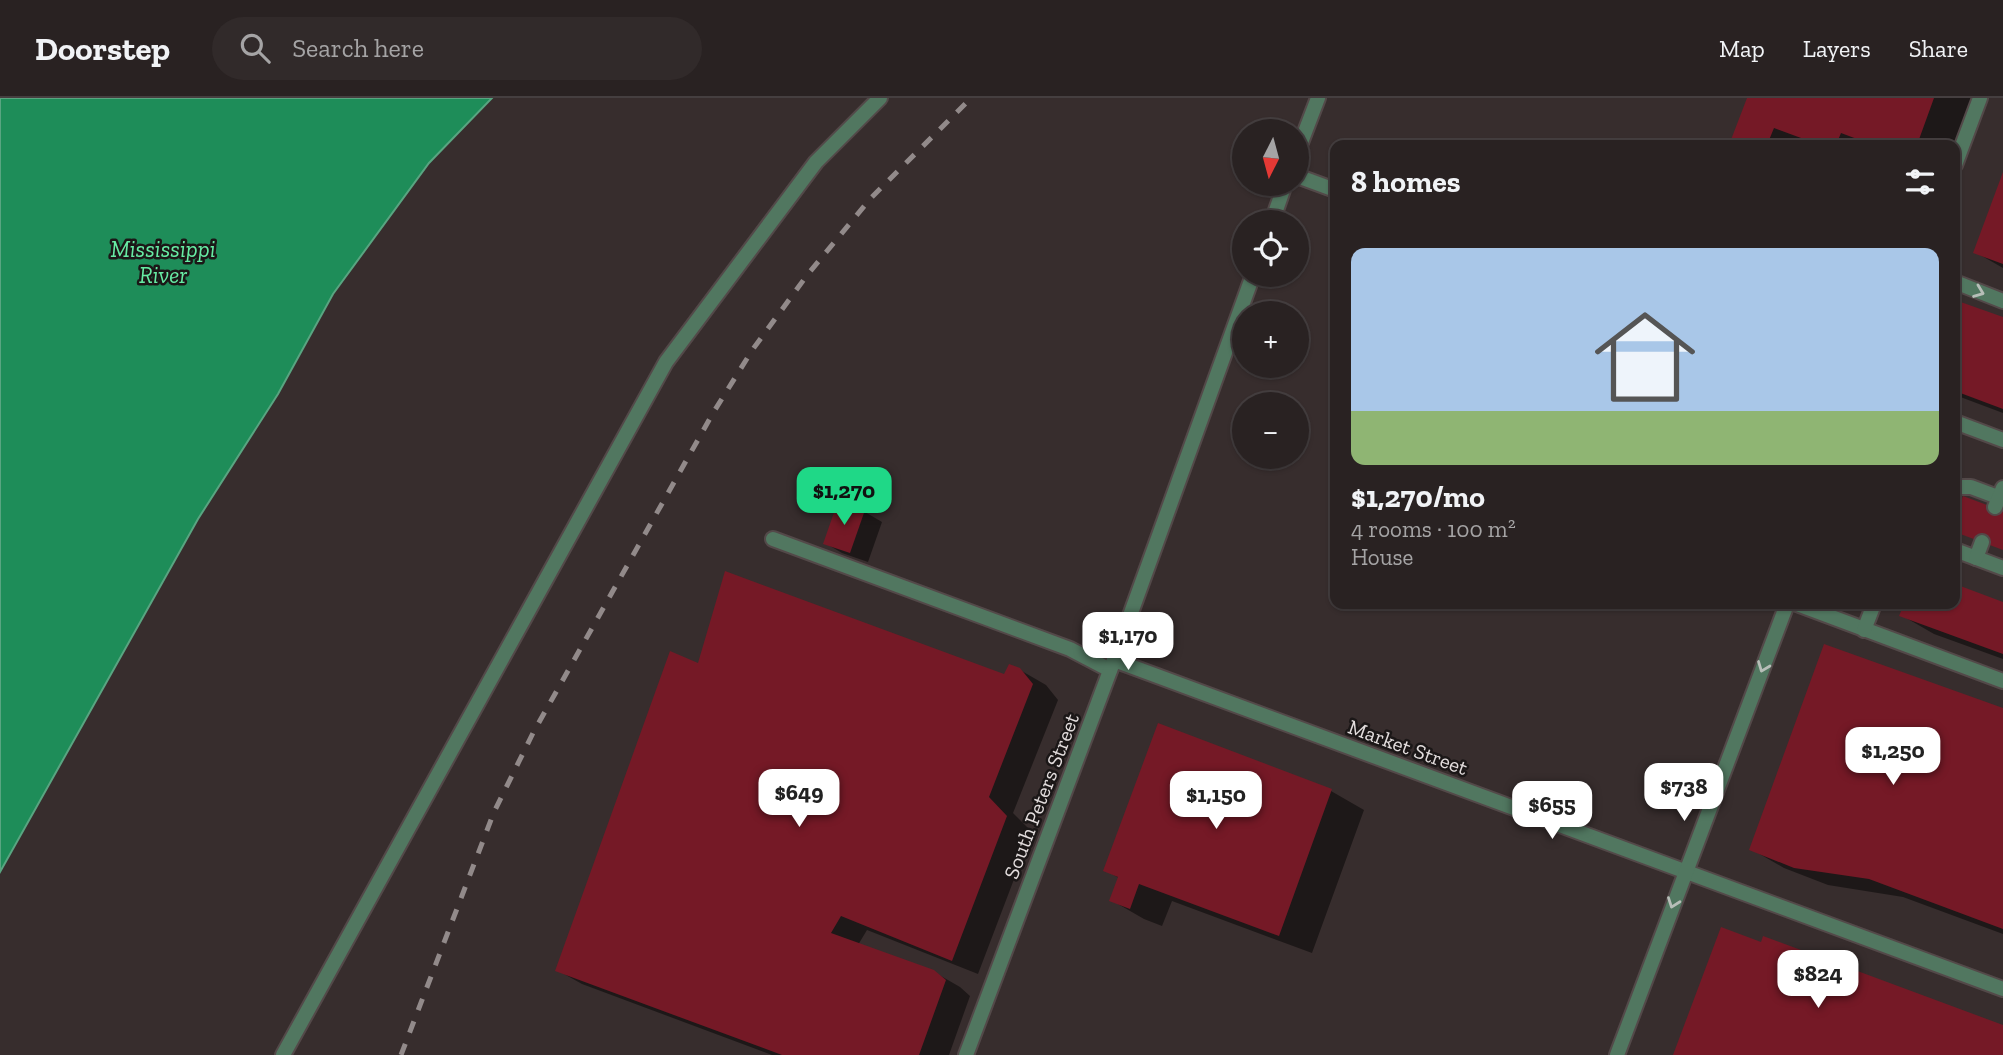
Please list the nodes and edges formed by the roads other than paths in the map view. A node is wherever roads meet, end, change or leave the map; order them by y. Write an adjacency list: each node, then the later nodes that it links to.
1 (880, 98): 28 (street)
2 (1318, 98): 4 (street)
3 (1980, 98): 5 (street)
4 (1309, 122)
5 (1960, 152)
6 (1309, 180): 7 (street)
7 (1330, 188)
8 (1960, 284): 10 (street, one-way to 10)
9 (1249, 287): 24 (street, South Peters Street)
10 (2003, 301)
11 (1960, 424): 12 (street)
12 (2003, 440)
13 (1960, 487): 14 (street)
14 (2000, 498)
15 (773, 538): 24 (street, Market Street)
16 (1982, 542): 18 (street)
17 (1960, 552): 18 (street)
18 (1976, 558): 19 (street)
19 (2003, 568)
20 (1785, 609): 26 (street, one-way to 26)
21 (1810, 609): 23 (street)
22 (1872, 609): 23 (street)
23 (1864, 630): 25 (street)
24 (1112, 665): 26 (street, Market Street); 29 (street, South Peters Street)
25 (2003, 681)
26 (1685, 871): 27 (street, Market Street); 30 (street, one-way to 30)
27 (2003, 989)
28 (283, 1055)
29 (966, 1055)
30 (1617, 1055)

